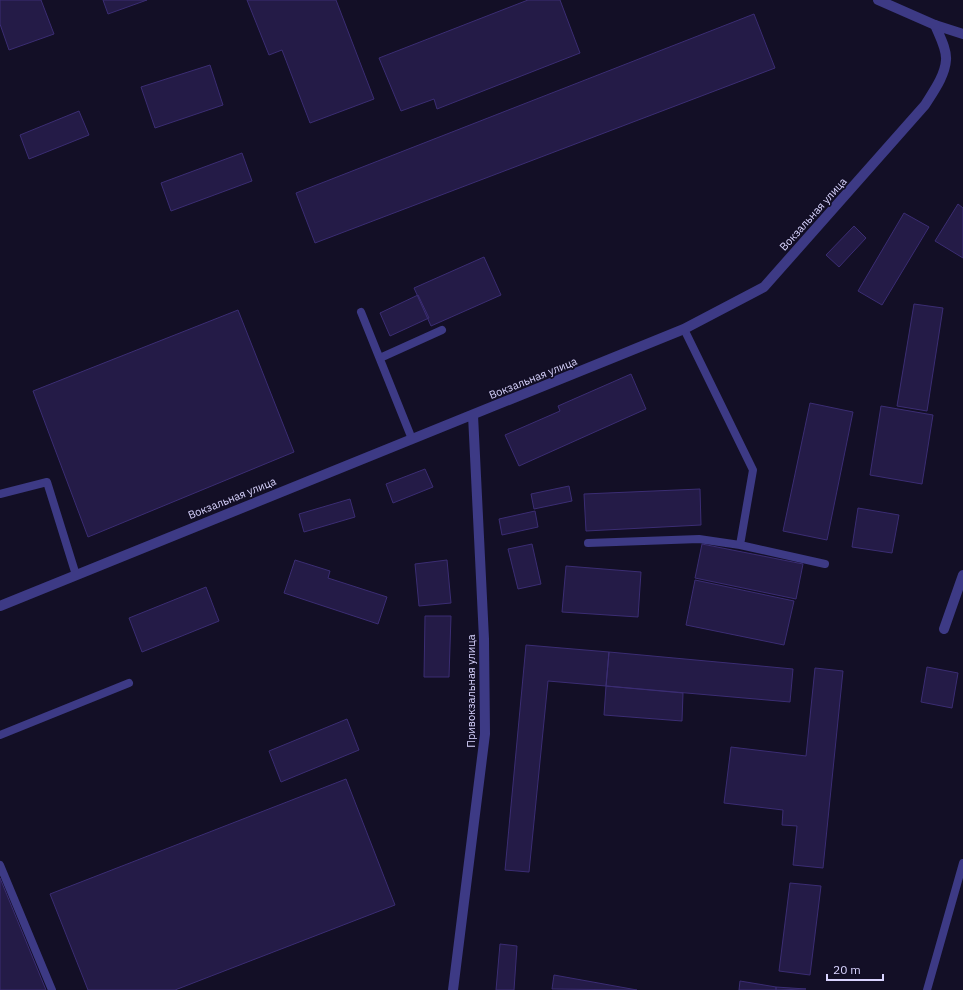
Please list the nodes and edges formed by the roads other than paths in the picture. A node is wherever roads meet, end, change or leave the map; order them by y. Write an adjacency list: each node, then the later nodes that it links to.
1 (878, 0): 2 (street)
2 (935, 25): 3 (street); 5 (street, Вокзальная улица)
3 (963, 34)
4 (361, 312): 7 (lane)
5 (684, 329): 8 (street, Вокзальная улица); 12 (lane)
6 (442, 330): 7 (lane)
7 (380, 358): 9 (lane)
8 (473, 415): 9 (street, Вокзальная улица); 23 (street, Привокзальная улица)
9 (412, 439): 14 (street, Вокзальная улица)
10 (0, 494): 14 (lane)
11 (588, 543): 12 (lane)
12 (740, 545): 13 (lane)
13 (825, 564)
14 (76, 575): 16 (street, Вокзальная улица)
15 (963, 575): 17 (street)
16 (0, 606)
17 (944, 629)
18 (128, 683): 19 (lane)
19 (0, 735)
20 (963, 863): 24 (lane)
21 (0, 865): 22 (lane)
22 (52, 990)
23 (453, 990)
24 (927, 990)

